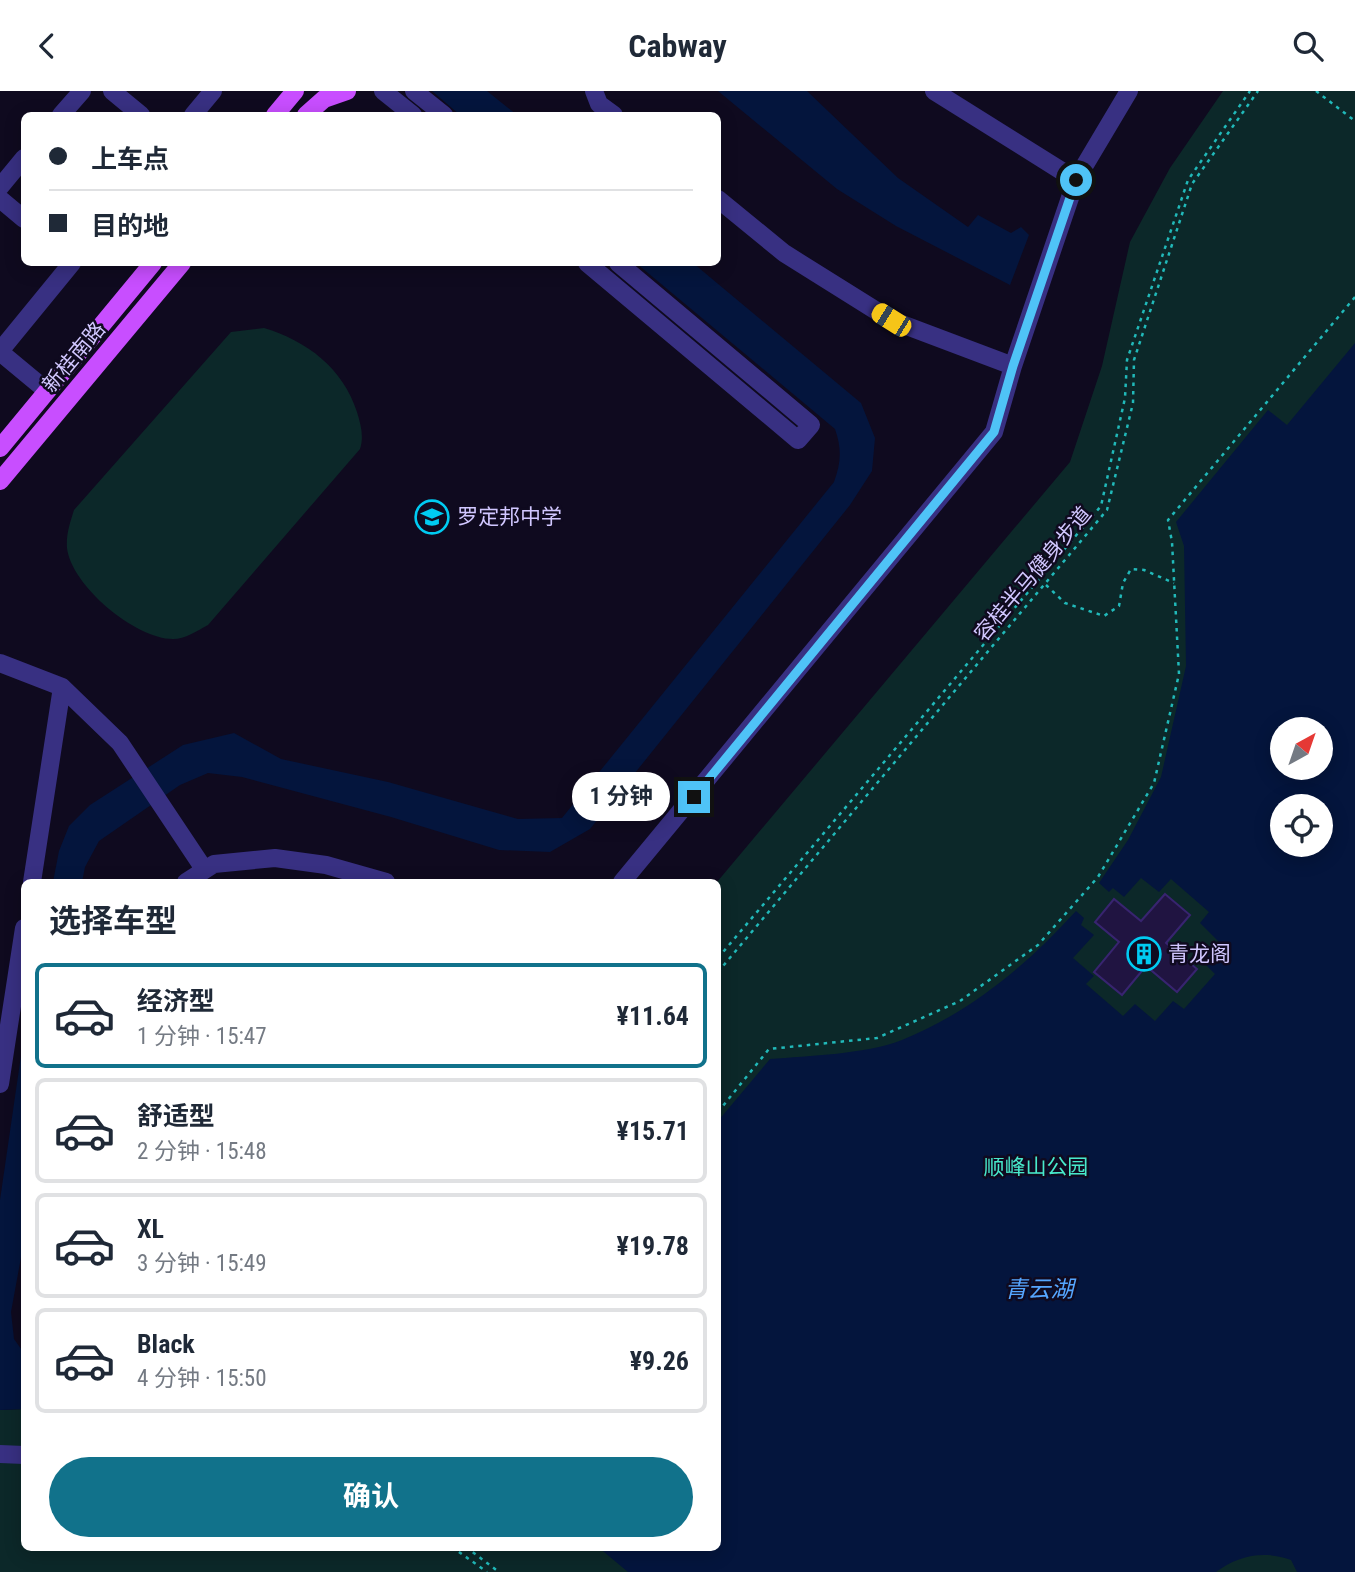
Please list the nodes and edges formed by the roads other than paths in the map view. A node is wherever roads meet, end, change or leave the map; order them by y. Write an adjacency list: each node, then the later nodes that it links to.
1 (82, 91): 11 (street)
2 (112, 91): 12 (street)
3 (213, 91): 13 (street)
4 (325, 91): 14 (main road)
5 (347, 91): 15 (main road)
6 (383, 91): 16 (street)
7 (415, 91): 17 (street)
8 (594, 91): 18 (street)
9 (934, 91): 20 (street)
10 (1129, 91): 20 (street)
11 (64, 112)
12 (137, 112)
13 (196, 112)
14 (308, 112)
15 (309, 112)
16 (409, 112)
17 (440, 112)
18 (610, 112)
19 (21, 162): 21 (street)
20 (1076, 180): 31 (street)
21 (0, 187)
22 (0, 199): 24 (street)
23 (721, 201): 31 (street)
24 (21, 216)
25 (70, 266): 30 (street)
26 (151, 266): 32 (main road, 新桂南路)
27 (179, 266): 34 (main road, 新桂南路)
28 (591, 266): 29 (street)
29 (622, 266)
30 (0, 351): 32 (street)
31 (1013, 366): 41 (street)
32 (47, 391): 33 (main road, 新桂南路)
33 (0, 448)
34 (0, 481)
35 (0, 663): 36 (street)
36 (62, 687): 37 (street); 38 (street)
37 (204, 869): 39 (street); 40 (street)
38 (32, 879)
39 (190, 879)
40 (375, 879)
41 (624, 879)
42 (21, 948): 43 (street)
43 (0, 1084)
44 (0, 1454): 45 (street)
45 (21, 1455)

